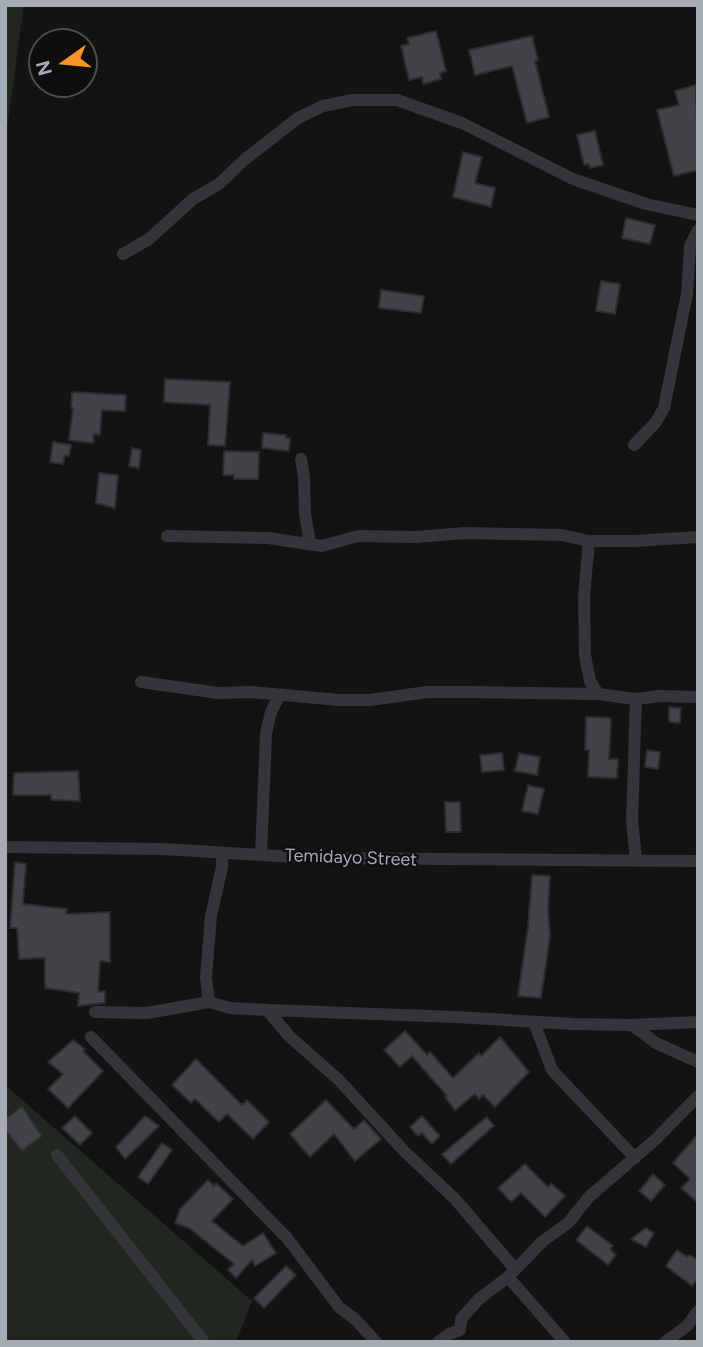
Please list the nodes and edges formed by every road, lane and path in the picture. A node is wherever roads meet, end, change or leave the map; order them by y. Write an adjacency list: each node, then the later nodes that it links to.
1 (698, 215): 3 (street)
2 (698, 230): 4 (street)
3 (123, 254)
4 (634, 445)
5 (301, 459): 9 (street)
6 (167, 536): 9 (street)
7 (698, 537): 8 (street)
8 (589, 541): 9 (street); 11 (street)
9 (310, 543)
10 (141, 682): 12 (street)
11 (598, 694): 12 (street); 14 (street)
12 (279, 696): 17 (street)
13 (698, 697): 14 (street)
14 (636, 699): 18 (street)
15 (5, 847): 16 (street, Temidayo Street)
16 (222, 854): 17 (street, Temidayo Street); 20 (street)
17 (261, 855): 18 (street, Temidayo Street)
18 (636, 859): 19 (street, Temidayo Street)
19 (698, 860)
20 (209, 1002): 21 (street); 22 (street)
21 (267, 1010): 23 (street); 31 (street)
22 (95, 1012)
23 (534, 1022): 25 (street); 30 (street)
24 (698, 1022): 25 (street)
25 (632, 1025): 27 (street)
26 (90, 1037): 34 (street)
27 (698, 1062)
28 (698, 1096): 30 (street)
29 (57, 1155): 33 (street)
30 (635, 1158): 31 (street)
31 (511, 1273): 35 (street); 36 (street)
32 (698, 1311): 37 (street)
33 (204, 1342)
34 (376, 1342)
35 (438, 1342)
36 (565, 1342)
37 (665, 1342)

